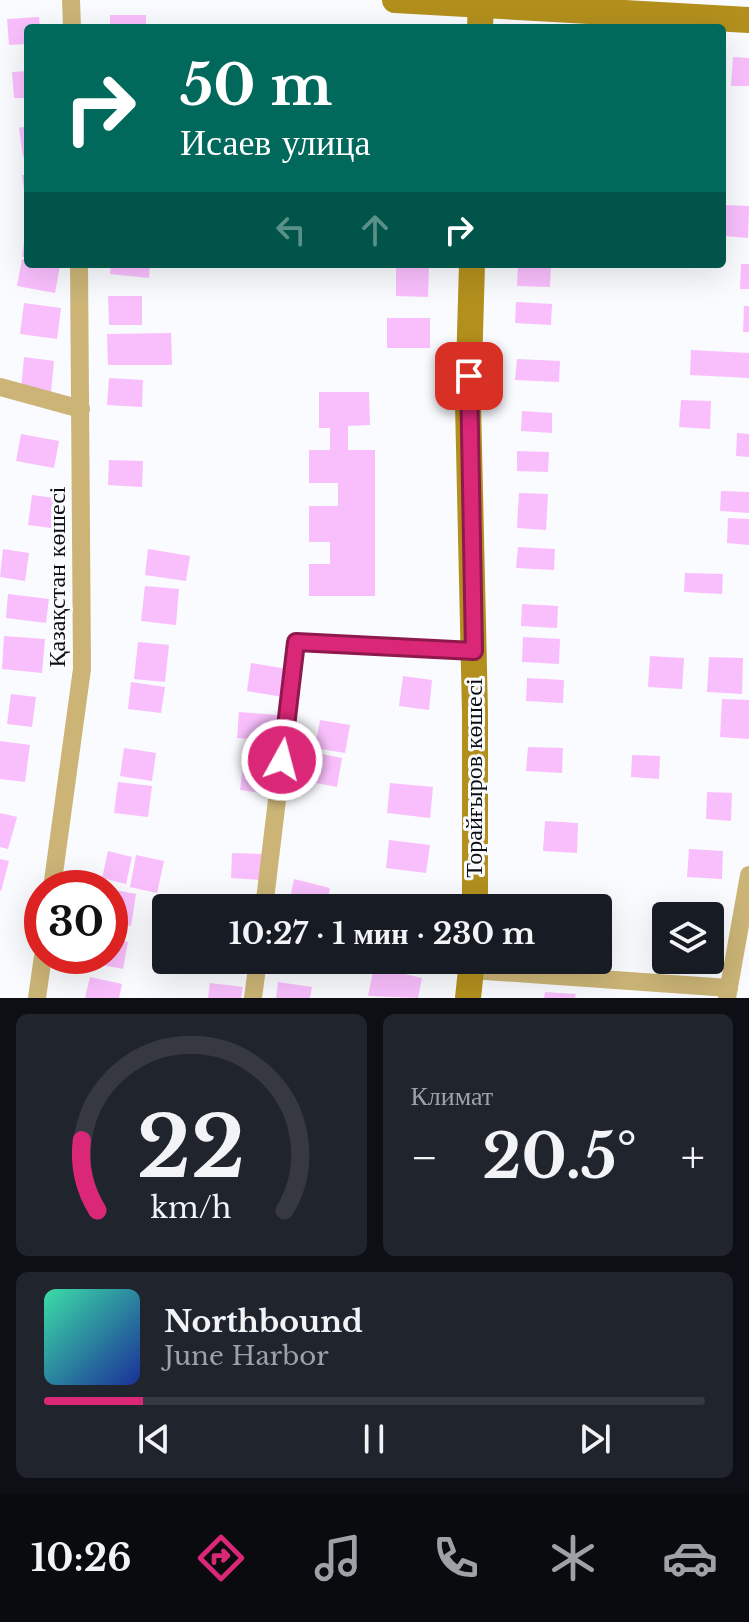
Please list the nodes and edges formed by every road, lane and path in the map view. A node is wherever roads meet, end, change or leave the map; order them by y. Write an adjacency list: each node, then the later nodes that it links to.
1 (71, 0): 5 (street)
2 (395, 0): 3 (street)
3 (480, 11): 4 (street)
4 (749, 20)
5 (72, 24)
6 (79, 268): 9 (street, Қазақстан көшесі)
7 (472, 268): 10 (street, Торайғыров көшесі)
8 (0, 387): 9 (street)
9 (81, 409): 11 (street, Қазақстан көшесі)
10 (474, 651): 13 (street); 14 (street, Торайғыров көшесі)
11 (54, 870)
12 (749, 875): 19 (street)
13 (266, 894)
14 (475, 894)
15 (40, 974): 20 (street)
16 (256, 974): 21 (street)
17 (470, 974): 22 (street)
18 (554, 974): 19 (street)
19 (728, 993)
20 (37, 998)
21 (253, 998)
22 (468, 998)

